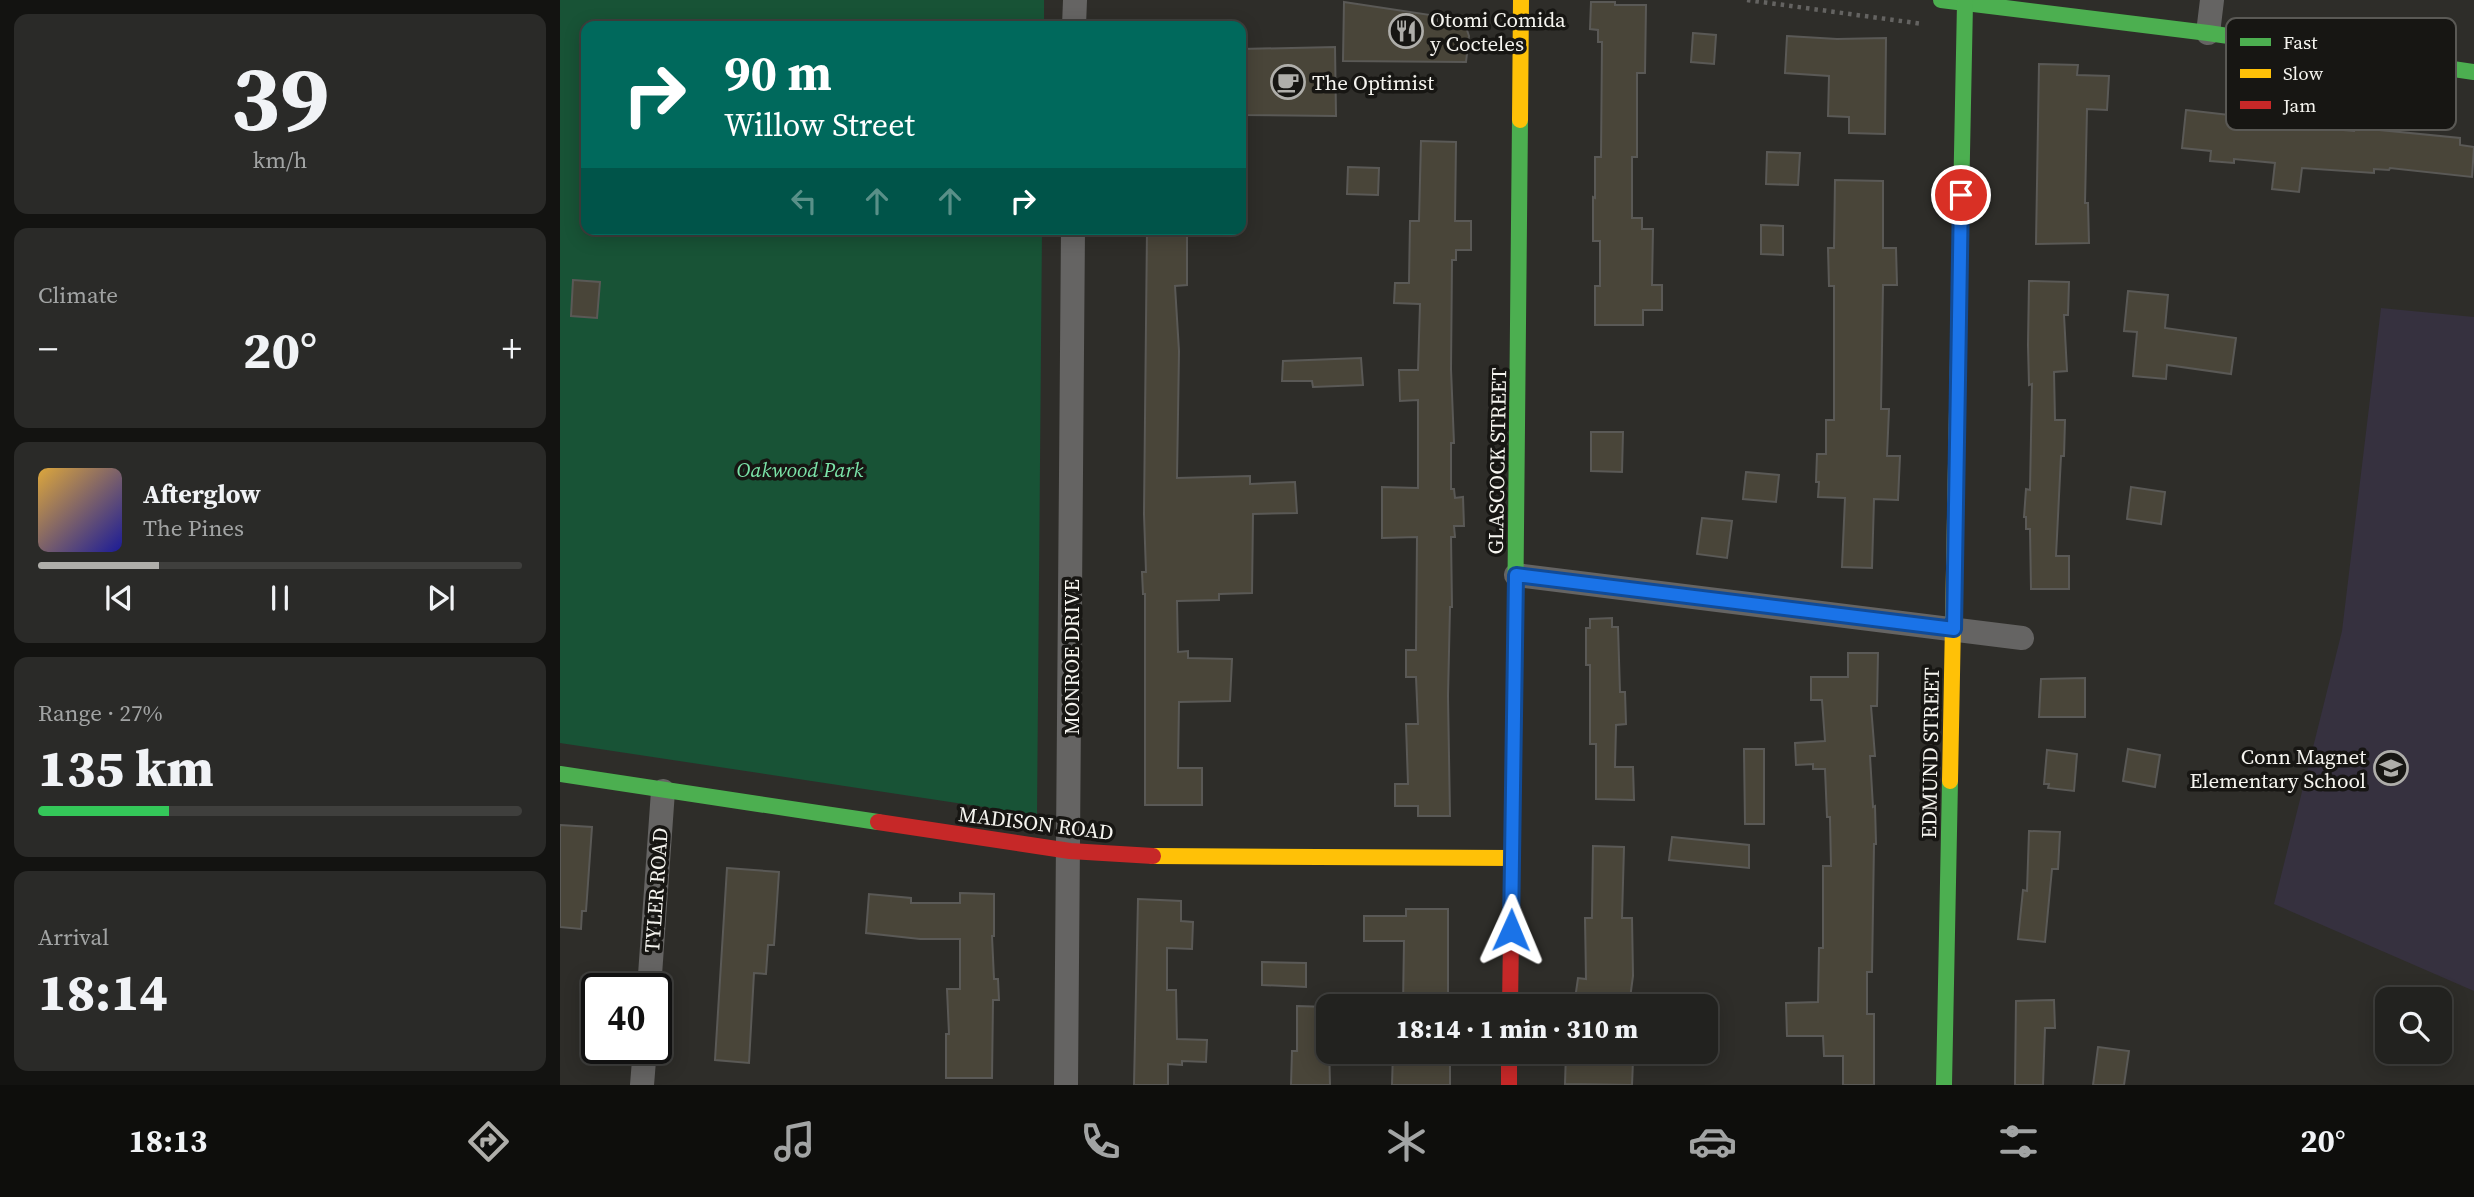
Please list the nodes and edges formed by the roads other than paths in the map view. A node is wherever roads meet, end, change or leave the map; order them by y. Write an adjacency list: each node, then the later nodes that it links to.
1 (1075, 0): 6 (street)
2 (1521, 0): 12 (street, GLASCOCK STREET)
3 (1941, 0): 5 (street)
4 (2212, 0): 7 (street)
5 (1965, 3): 7 (street); 13 (street, EDMUND STREET)
6 (1074, 21)
7 (2207, 33): 8 (street)
8 (2226, 36)
9 (2456, 69): 10 (street)
10 (2474, 72)
11 (1073, 235): 17 (street, MONROE DRIVE)
12 (1516, 575): 13 (street); 18 (street, GLASCOCK STREET)
13 (1954, 629): 14 (street); 26 (street, EDMUND STREET)
14 (2022, 638)
15 (560, 774): 16 (street, MADISON ROAD)
16 (663, 790): 17 (street, MADISON ROAD); 19 (street, TYLER ROAD)
17 (1070, 851): 18 (street, MADISON ROAD); 24 (street, MONROE DRIVE)
18 (1512, 858): 20 (street, GLASCOCK STREET)
19 (650, 973)
20 (1510, 994)
21 (644, 1064): 23 (street)
22 (1509, 1064): 25 (street)
23 (642, 1085)
24 (1066, 1085)
25 (1509, 1085)
26 (1944, 1085)

